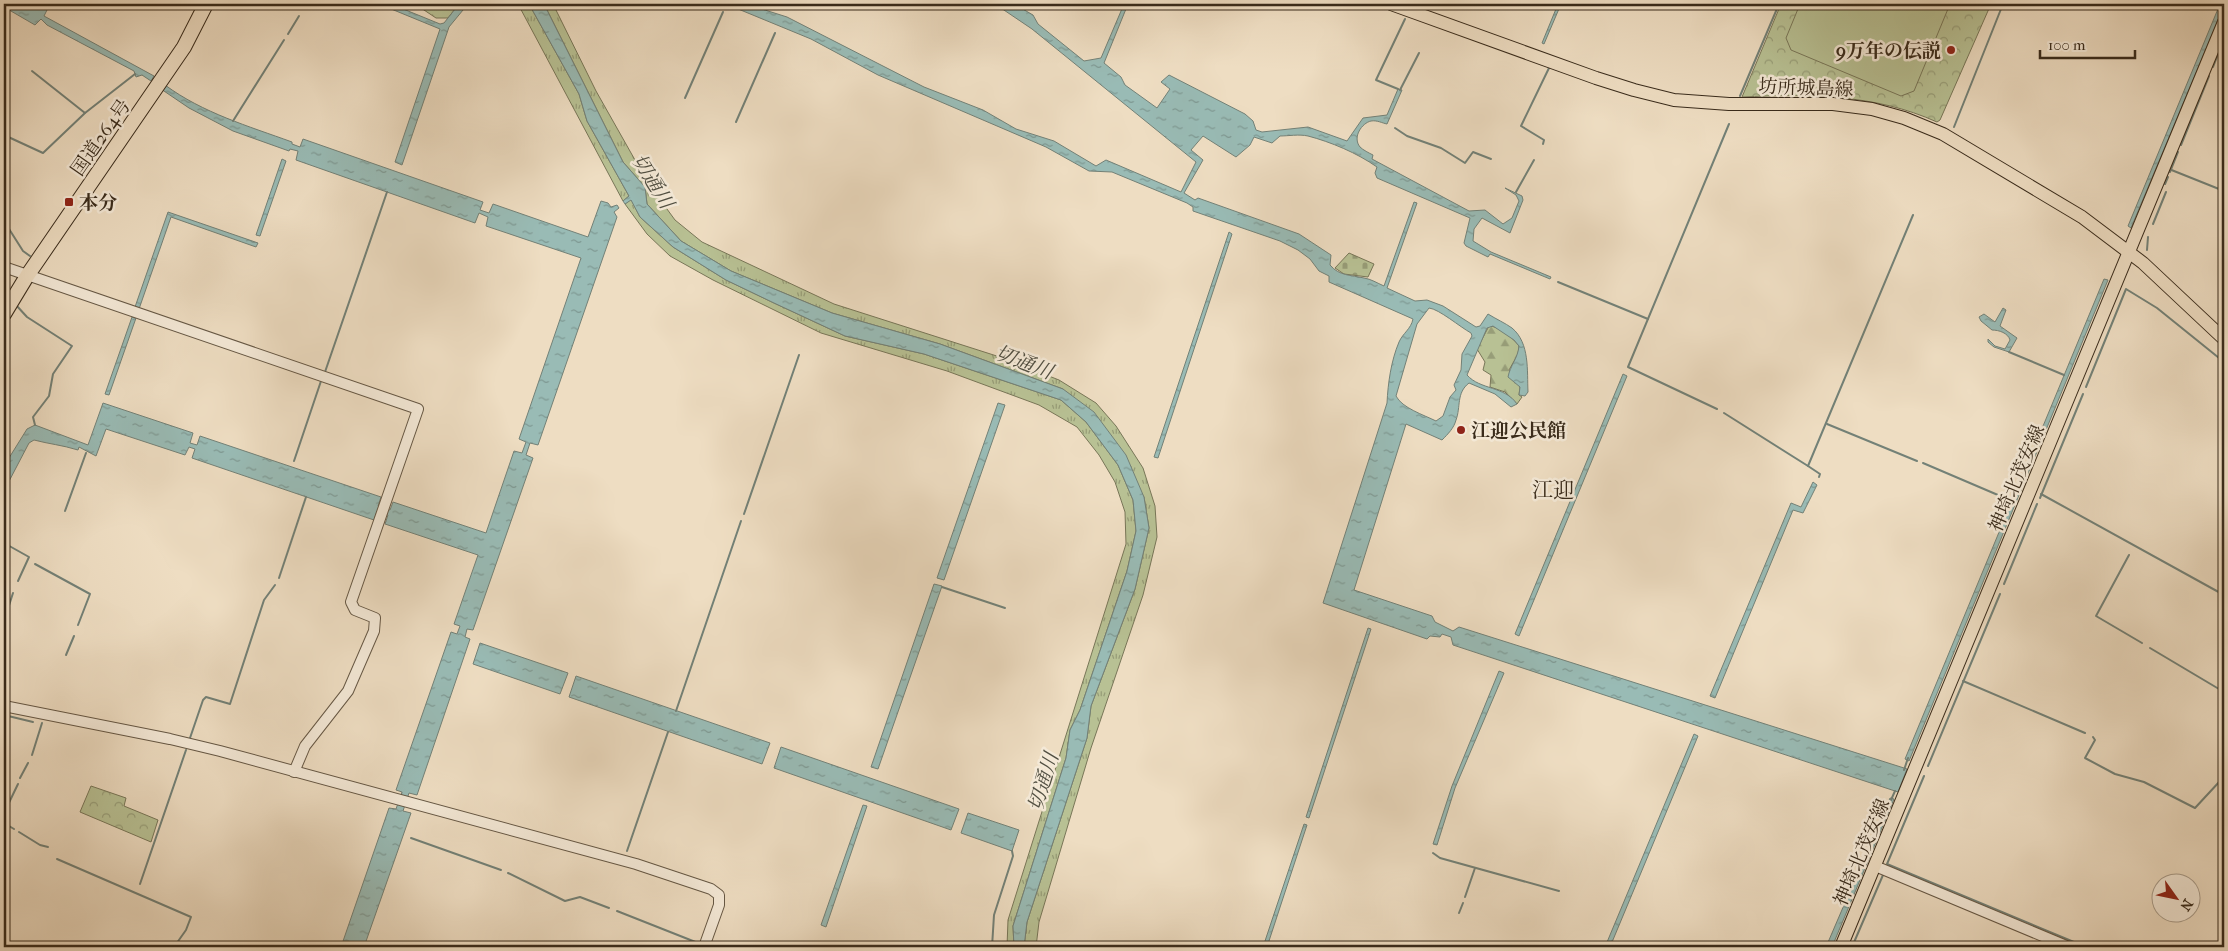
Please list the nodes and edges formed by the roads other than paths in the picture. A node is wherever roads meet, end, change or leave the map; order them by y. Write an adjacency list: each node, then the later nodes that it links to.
1 (206, 4): 6 (highway, 国道264号)
2 (1391, 4): 4 (main road, 坊所城島線)
3 (2224, 22): 4 (main road, 神埼北茂安線)
4 (2129, 253): 8 (main road, 坊所城島線); 11 (main road, 神埼北茂安線)
5 (4, 267): 6 (street)
6 (27, 276): 7 (highway, 国道264号); 10 (street)
7 (4, 314)
8 (2224, 338)
9 (4, 706): 10 (street)
10 (294, 772): 12 (street)
11 (1875, 866): 13 (main road, 神埼北茂安線); 14 (street)
12 (704, 947)
13 (1841, 947)
14 (2069, 947)

